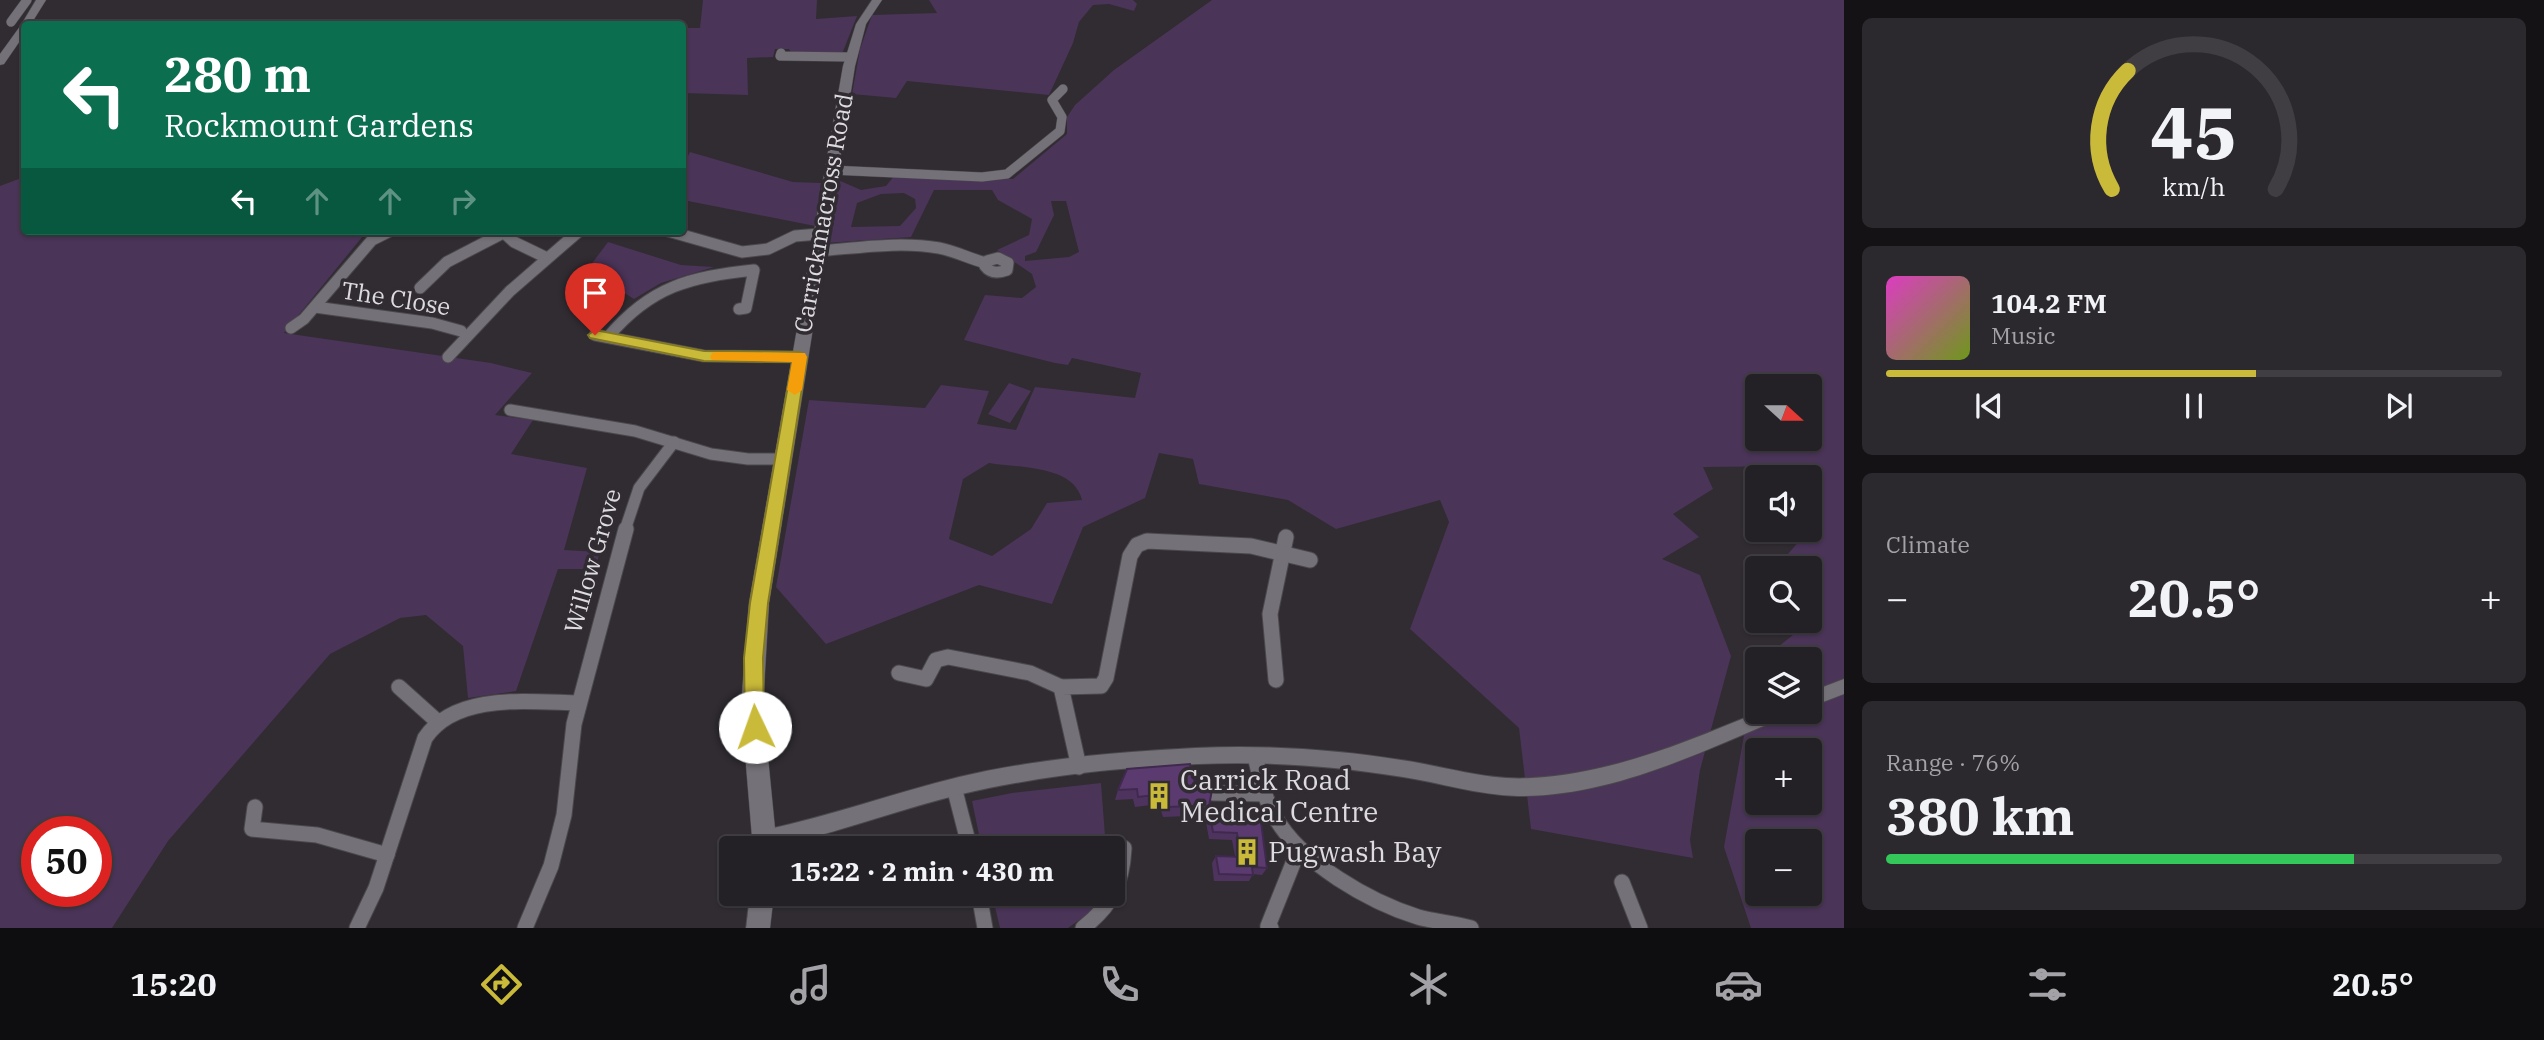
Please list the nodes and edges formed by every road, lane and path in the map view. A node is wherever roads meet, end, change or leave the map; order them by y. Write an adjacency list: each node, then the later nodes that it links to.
1 (27, 0): 5 (street)
2 (41, 0): 4 (main road)
3 (877, 0): 8 (main road, Carrickmacross Road)
4 (28, 21)
5 (10, 22)
6 (21, 32): 9 (main road)
7 (781, 53): 8 (street)
8 (850, 57): 11 (main road, Carrickmacross Road)
9 (0, 62)
10 (1063, 89): 11 (street)
11 (831, 170): 12 (main road, Carrickmacross Road)
12 (820, 234): 17 (street); 18 (main road, Carrickmacross Road)
13 (382, 235): 22 (street)
14 (496, 235): 21 (street)
15 (506, 235): 19 (street)
16 (570, 235): 19 (street)
17 (682, 235)
18 (818, 251): 20 (street); 27 (main road, Carrickmacross Road)
19 (545, 257): 22 (street, The Close)
20 (986, 264)
21 (420, 288)
22 (315, 307): 24 (street, The Close)
23 (739, 309): 26 (street)
24 (291, 328)
25 (595, 335): 26 (street)
26 (608, 337): 27 (street)
27 (800, 357): 30 (main road, Carrickmacross Road)
28 (509, 410): 29 (street)
29 (674, 442): 30 (street); 39 (street, Willow Grove)
30 (783, 459): 48 (main road, Carrickmacross Road)
31 (1285, 543): 32 (street); 34 (street); 36 (street)
32 (1310, 560)
33 (899, 673): 36 (street)
34 (1276, 680)
35 (399, 687): 40 (street)
36 (1061, 687): 43 (street)
37 (1844, 687): 38 (street)
38 (1822, 695)
39 (579, 703): 40 (street); 58 (street, Willow Grove)
40 (438, 722): 52 (street)
41 (1749, 724): 42 (street)
42 (1255, 756): 43 (street); 46 (street)
43 (1079, 767): 44 (street)
44 (954, 787): 49 (street); 50 (street)
45 (1213, 793): 46 (street)
46 (1265, 794): 51 (street)
47 (255, 807): 52 (street)
48 (764, 836)
49 (792, 836)
50 (967, 836)
51 (1302, 850): 62 (street); 63 (street)
52 (387, 855): 57 (street)
53 (1622, 882): 64 (street)
54 (761, 906): 59 (main road)
55 (981, 906): 60 (street)
56 (1108, 906): 61 (street)
57 (357, 928)
58 (525, 928)
59 (758, 928)
60 (985, 928)
61 (1083, 928)
62 (1272, 928)
63 (1471, 928)
64 (1640, 928)

